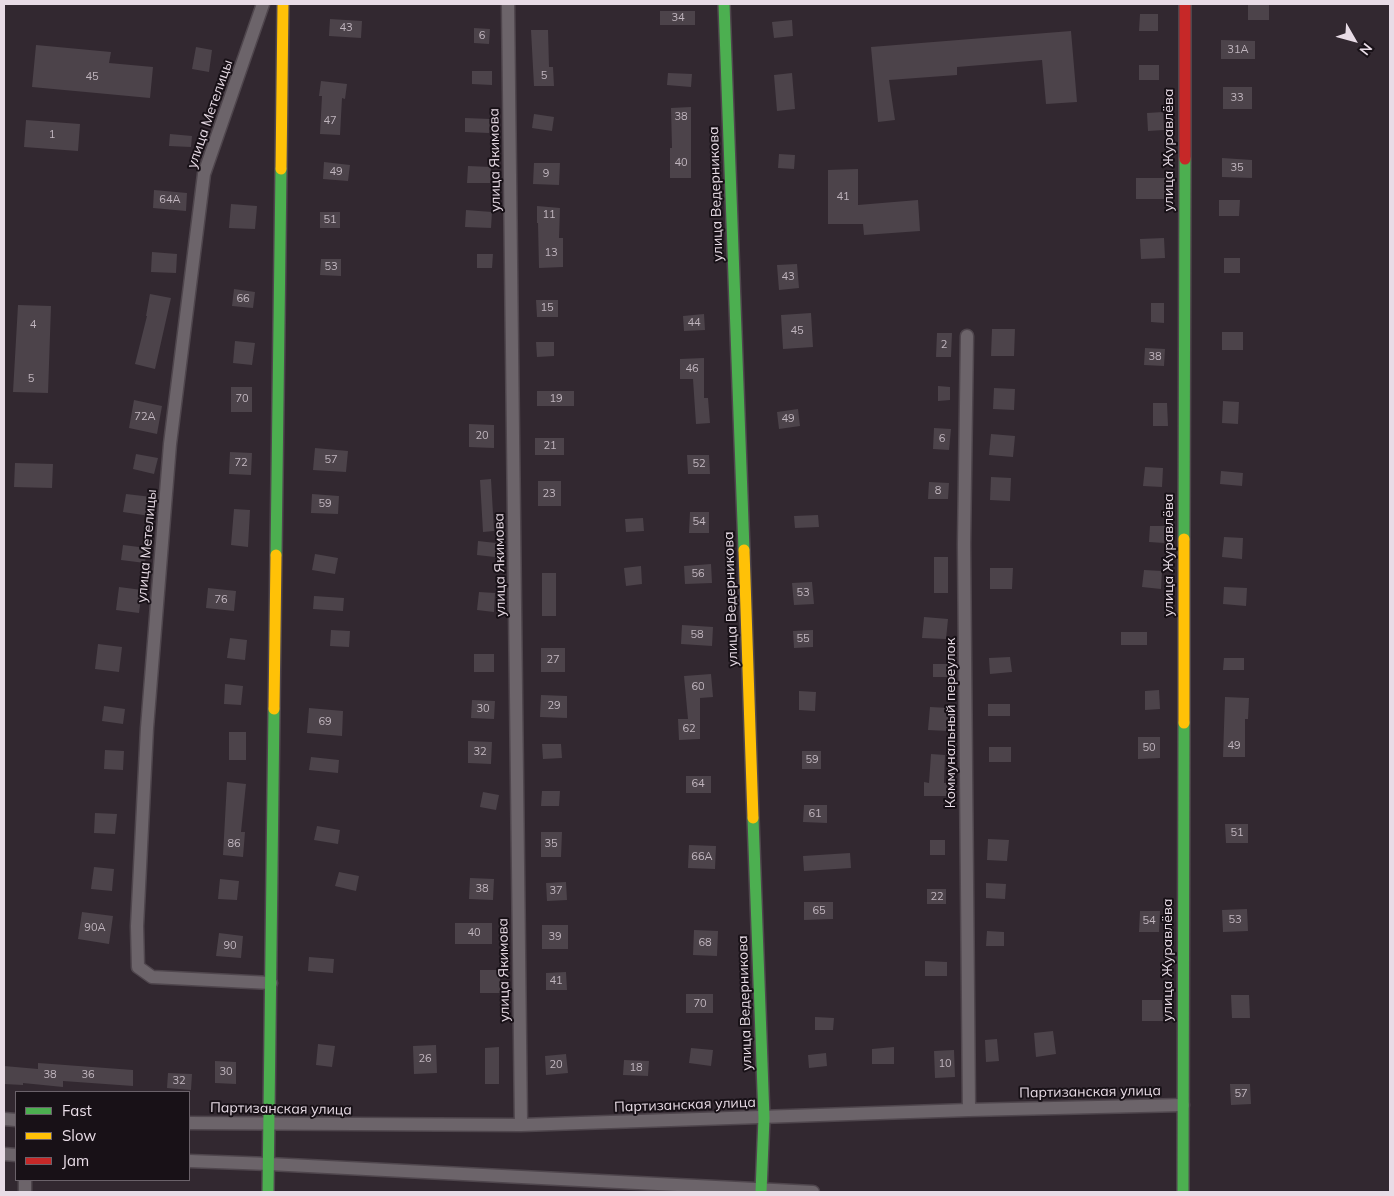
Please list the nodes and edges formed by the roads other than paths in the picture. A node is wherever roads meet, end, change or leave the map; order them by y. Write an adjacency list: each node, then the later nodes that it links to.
1 (263, 4): 7 (street, улица Метелицы)
2 (283, 4): 7 (street)
3 (508, 4): 13 (street, улица Якимова)
4 (724, 4): 10 (street, улица Ведерникова)
5 (1184, 4): 8 (street, улица Журавлёва)
6 (967, 336): 9 (street, Коммунальный переулок)
7 (271, 983): 12 (street)
8 (1183, 1105): 9 (street, Партизанская улица); 19 (street, улица Журавлёва)
9 (969, 1110): 10 (street, Партизанская улица)
10 (764, 1118): 13 (street, Партизанская улица); 16 (street, улица Ведерникова)
11 (190, 1123): 12 (street, Партизанская улица)
12 (269, 1125): 13 (street, Партизанская улица); 15 (street)
13 (521, 1126)
14 (190, 1161): 15 (street)
15 (269, 1164): 16 (street); 17 (street)
16 (761, 1190): 18 (street)
17 (268, 1192)
18 (813, 1192)
19 (1183, 1192)

